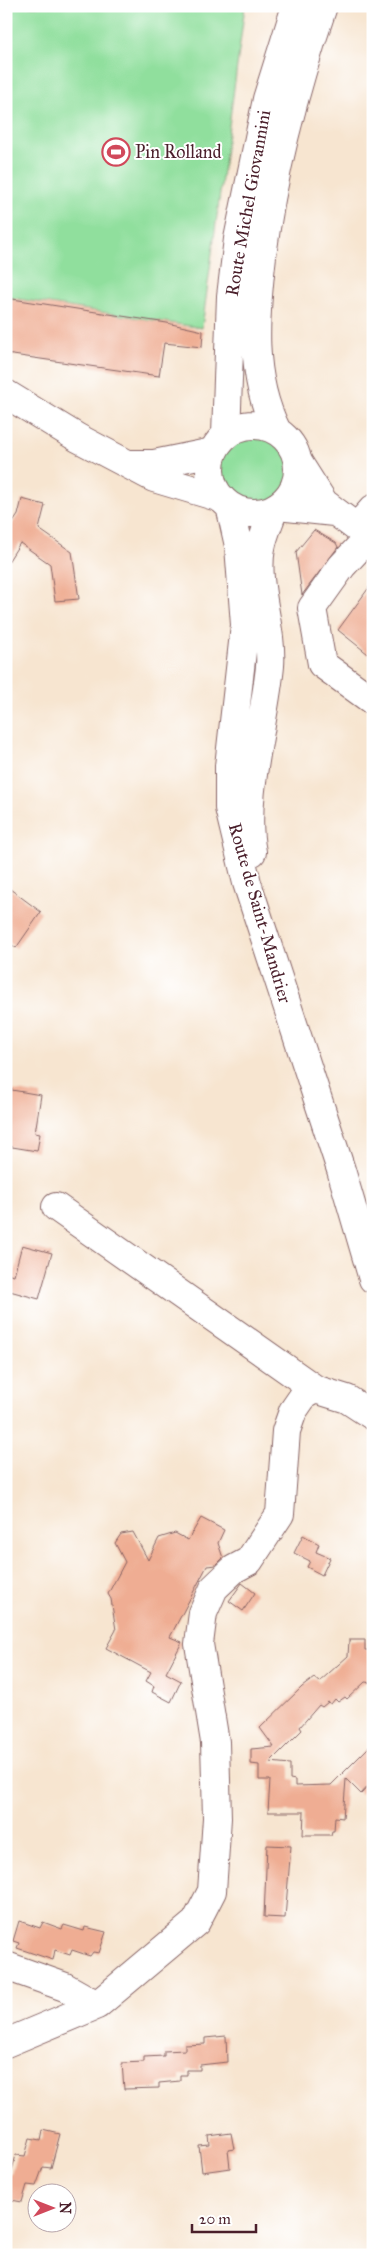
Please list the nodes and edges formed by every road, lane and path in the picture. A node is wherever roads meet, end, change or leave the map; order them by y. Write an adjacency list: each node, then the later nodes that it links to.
1 (296, 6): 5 (main road, Route Michel Giovannini)
2 (323, 6): 4 (main road, Route Michel Giovannini)
3 (6, 394): 7 (main road)
4 (277, 431): 5 (main road); 6 (main road)
5 (220, 443): 7 (main road); 8 (main road)
6 (298, 462): 9 (main road); 10 (main road)
7 (131, 464): 8 (main road)
8 (225, 502): 9 (main road); 15 (main road, Route de Saint-Mandrier)
9 (276, 507): 10 (main road); 14 (main road, Route de Saint-Mandrier)
10 (334, 512): 11 (main road)
11 (368, 528): 12 (main road)
12 (373, 701)
13 (56, 1207): 16 (main road)
14 (373, 1226)
15 (373, 1279)
16 (315, 1389): 17 (main road); 19 (main road)
17 (373, 1416)
18 (6, 1966): 19 (main road)
19 (97, 2005): 20 (main road)
20 (6, 2044)

